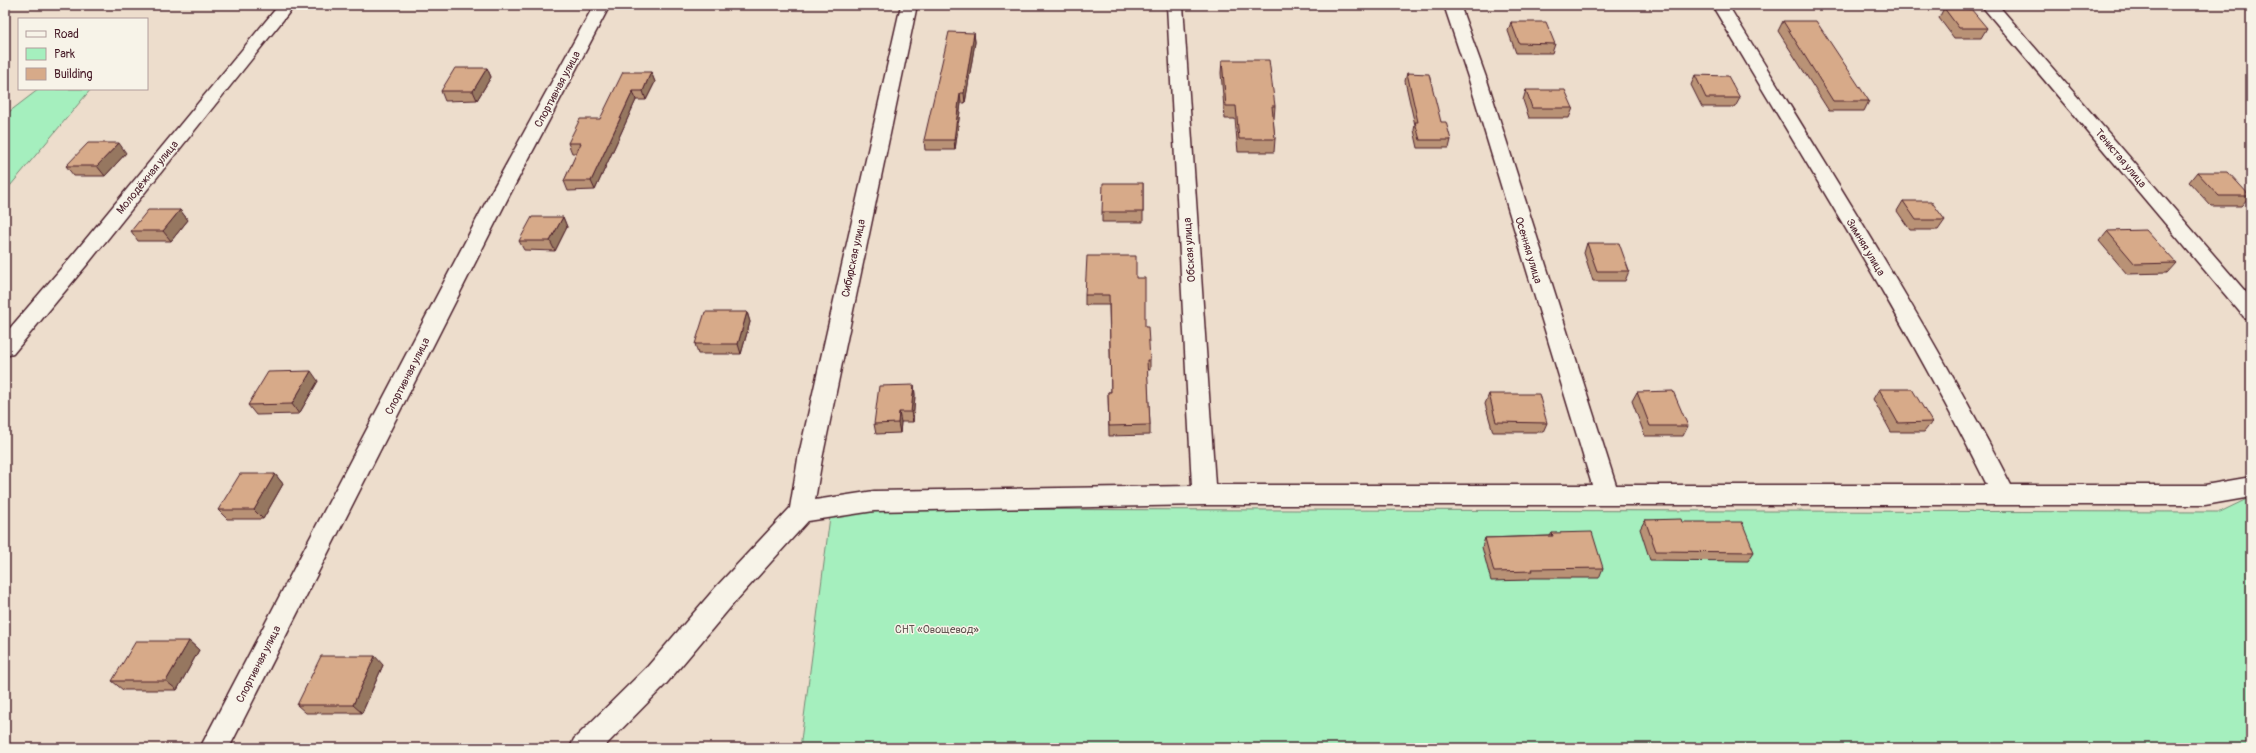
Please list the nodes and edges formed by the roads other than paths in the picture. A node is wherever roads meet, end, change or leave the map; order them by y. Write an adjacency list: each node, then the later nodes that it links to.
1 (287, 5): 9 (street, Молодёжная улица)
2 (602, 5): 15 (street, Спортивная улица)
3 (909, 5): 14 (street, Сибирская улица)
4 (1176, 5): 12 (street, Обская улица)
5 (1452, 5): 13 (street, Осенняя улица)
6 (1720, 5): 11 (street, Зимняя улица)
7 (1989, 5): 8 (street, Тенистая улица)
8 (2251, 312)
9 (5, 348)
10 (2251, 487): 11 (street)
11 (2003, 494): 13 (street)
12 (1204, 495): 13 (street); 14 (street)
13 (1607, 496)
14 (801, 512): 16 (street)
15 (214, 748)
16 (584, 748)

